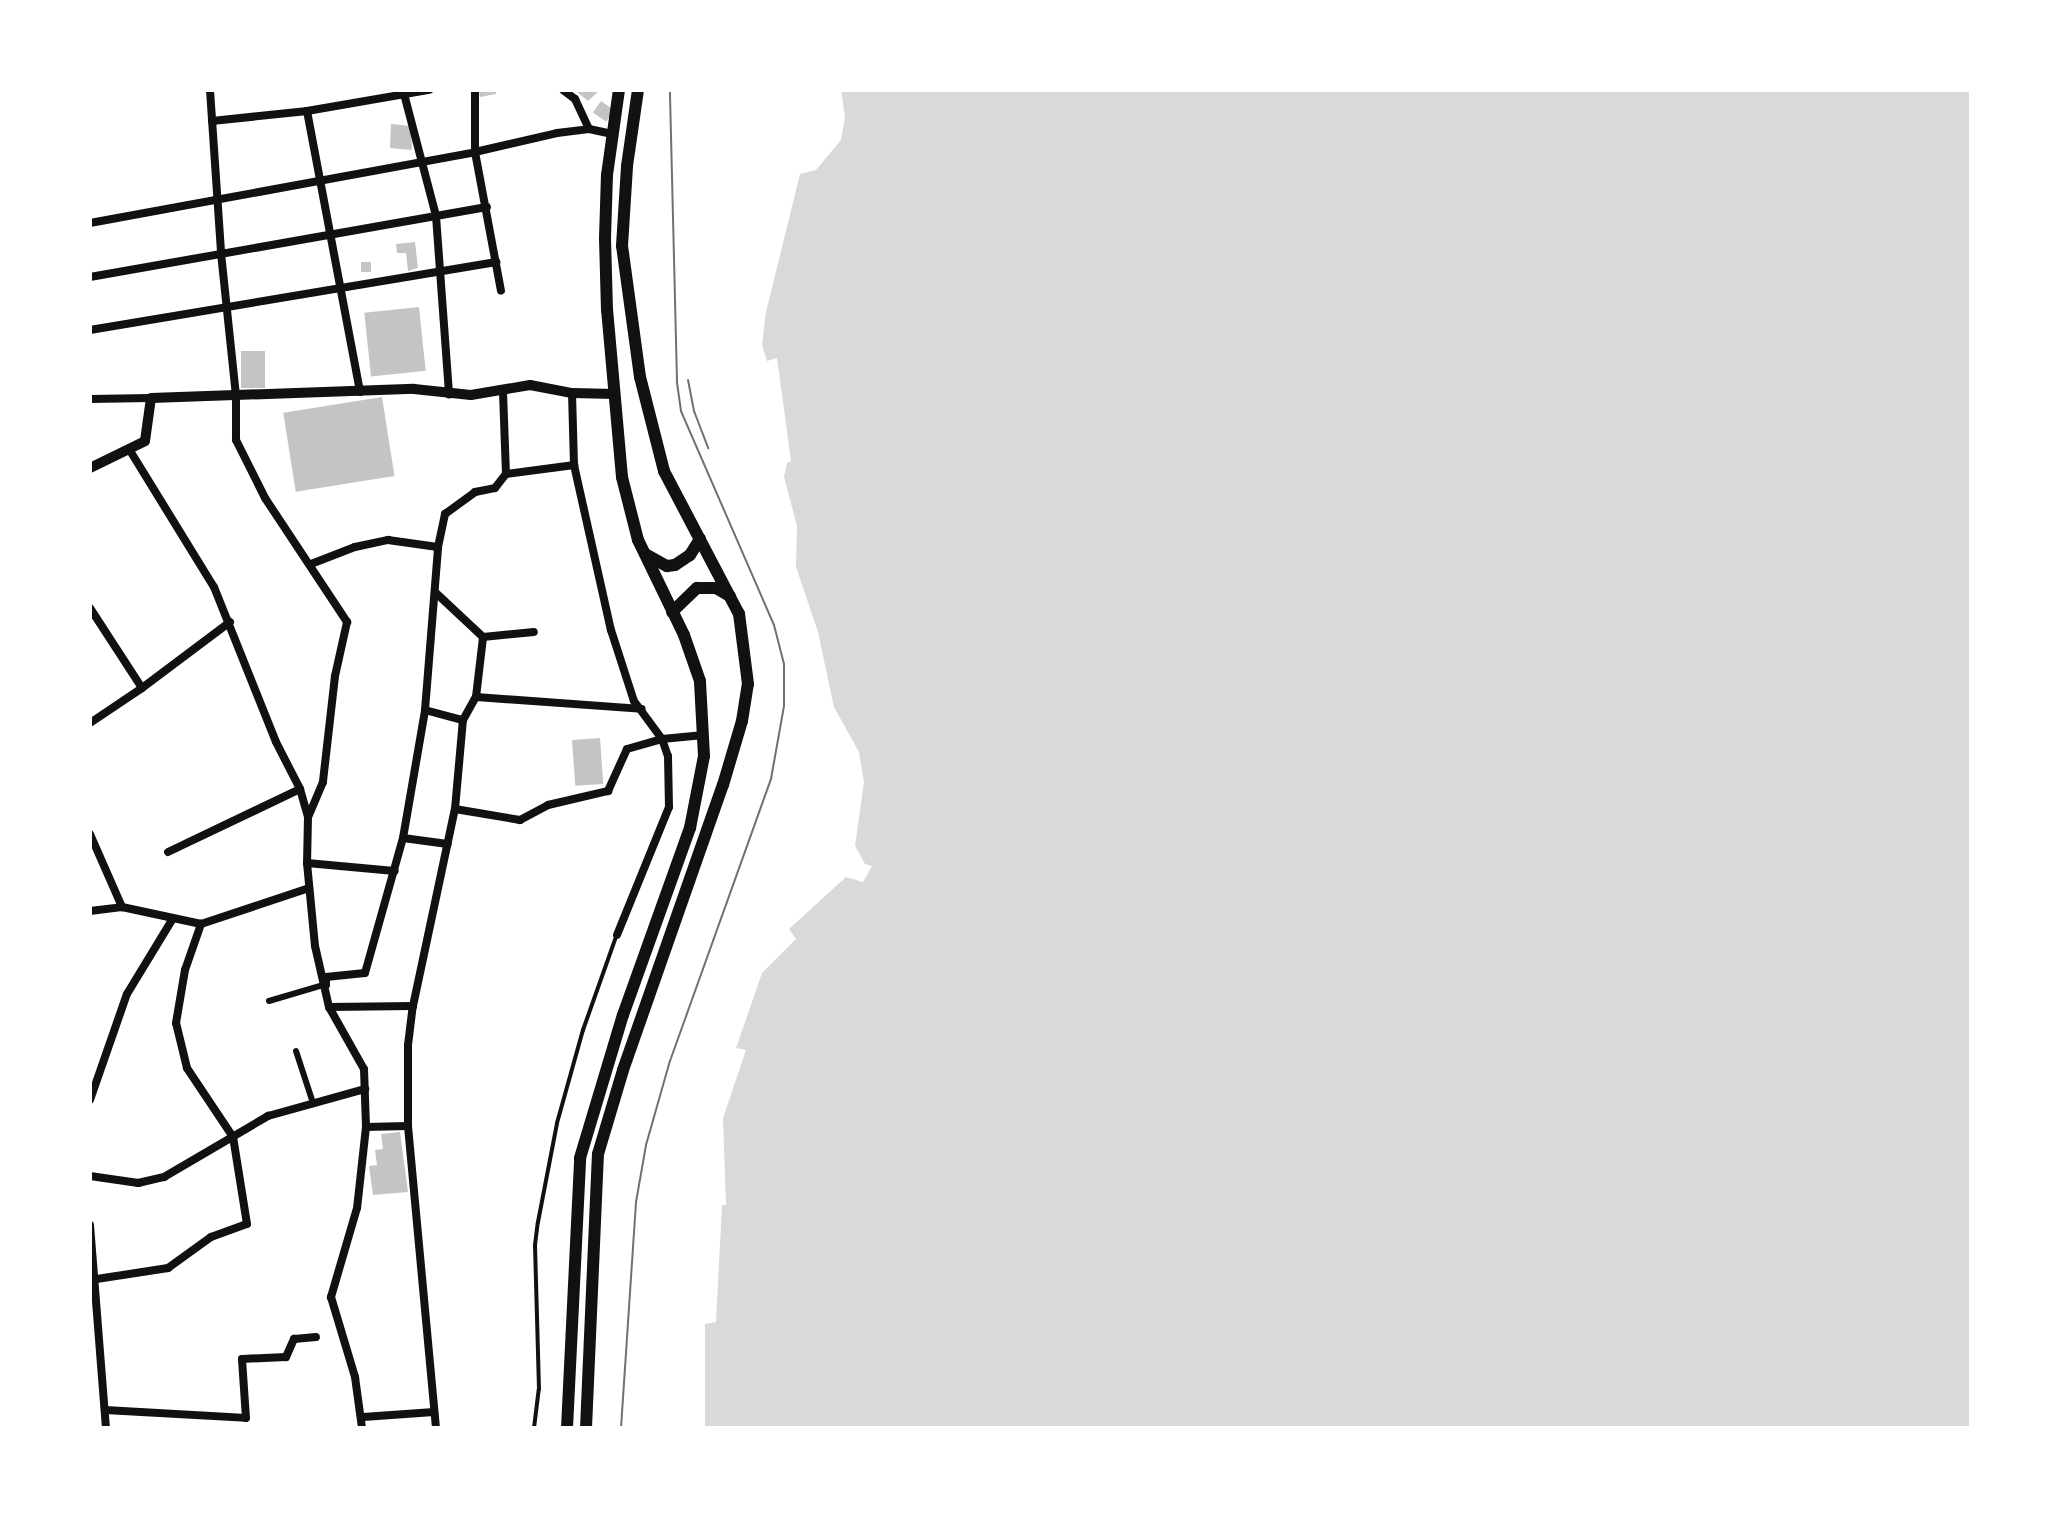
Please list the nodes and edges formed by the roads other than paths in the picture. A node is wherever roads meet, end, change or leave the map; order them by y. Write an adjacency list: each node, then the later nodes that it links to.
1 (210, 90): 9 (street)
2 (429, 90): 7 (street)
3 (475, 90): 12 (street)
4 (563, 90): 10 (street)
5 (619, 90): 11 (main road)
6 (638, 90): 40 (main road)
7 (404, 91): 8 (street); 13 (street)
8 (307, 111): 9 (street); 14 (street)
9 (212, 121): 15 (street)
10 (589, 129): 11 (street); 12 (street)
11 (612, 134): 31 (main road)
12 (475, 152): 13 (street); 16 (street)
13 (424, 161): 14 (street); 17 (street)
14 (322, 179): 15 (street); 19 (street)
15 (219, 199): 18 (street); 20 (street)
16 (487, 207): 17 (street); 21 (street)
17 (436, 216): 19 (street); 22 (street)
18 (90, 223)
19 (328, 238): 20 (street); 24 (street)
20 (221, 253): 23 (street); 26 (street)
21 (496, 262): 22 (street); 25 (street)
22 (443, 274): 24 (street); 32 (street)
23 (90, 277)
24 (340, 289): 26 (street); 28 (street)
25 (501, 291)
26 (228, 309): 27 (street); 33 (street)
27 (90, 330)
28 (360, 392): 32 (street); 33 (street)
29 (503, 393): 30 (street); 32 (street); 39 (street)
30 (572, 393): 31 (street); 37 (street)
31 (615, 394): 42 (main road)
32 (449, 395)
33 (236, 396): 34 (street); 43 (street)
34 (151, 398): 35 (street); 36 (street)
35 (90, 399)
36 (129, 449): 38 (street); 48 (street)
37 (574, 465): 39 (street); 53 (street)
38 (90, 468)
39 (506, 474): 41 (street)
40 (700, 539): 42 (main road); 45 (main road)
41 (438, 547): 43 (street); 44 (street)
42 (644, 553): 47 (main road)
43 (311, 564): 61 (street)
44 (436, 593): 50 (street); 54 (street)
45 (733, 598): 47 (main road); 99 (main road)
46 (90, 608): 51 (street)
47 (672, 612): 57 (main road)
48 (230, 622): 51 (street); 59 (street)
49 (534, 632): 50 (street)
50 (483, 637): 52 (street)
51 (142, 688): 56 (street)
52 (476, 697): 53 (street); 55 (street)
53 (642, 709): 58 (street)
54 (425, 710): 55 (street); 63 (street)
55 (463, 720): 60 (street)
56 (90, 723)
57 (704, 735): 58 (street); 98 (main road)
58 (662, 739): 60 (street); 73 (street)
59 (300, 789): 61 (street); 65 (street)
60 (455, 809): 64 (street)
61 (308, 817): 66 (street)
62 (90, 834): 69 (street)
63 (403, 838): 64 (street); 67 (street)
64 (448, 844): 76 (street)
65 (168, 852)
66 (307, 863): 67 (street); 68 (street)
67 (395, 871): 77 (street)
68 (309, 888): 72 (street); 74 (street)
69 (122, 907): 70 (street); 71 (street)
70 (90, 911)
71 (172, 920): 72 (street); 80 (street)
72 (201, 924): 84 (street)
73 (617, 935): 97 (lane)
74 (323, 985): 75 (street); 77 (street)
75 (269, 1001)
76 (413, 1006): 77 (street); 82 (street)
77 (329, 1007): 79 (street)
78 (296, 1051): 81 (street)
79 (365, 1089): 81 (street); 83 (street)
80 (90, 1100)
81 (313, 1103): 84 (street)
82 (408, 1126): 83 (street); 92 (street)
83 (366, 1127): 93 (street)
84 (233, 1137): 85 (street); 87 (street)
85 (90, 1176)
86 (90, 1225): 87 (street)
87 (93, 1280): 89 (street)
88 (90, 1334): 89 (street)
89 (100, 1334): 91 (street)
90 (316, 1337): 91 (street)
91 (105, 1410): 94 (street)
92 (434, 1412): 93 (street); 96 (street)
93 (363, 1417): 95 (street)
94 (106, 1428)
95 (362, 1428)
96 (436, 1428)
97 (534, 1428)
98 (567, 1428)
99 (586, 1428)

